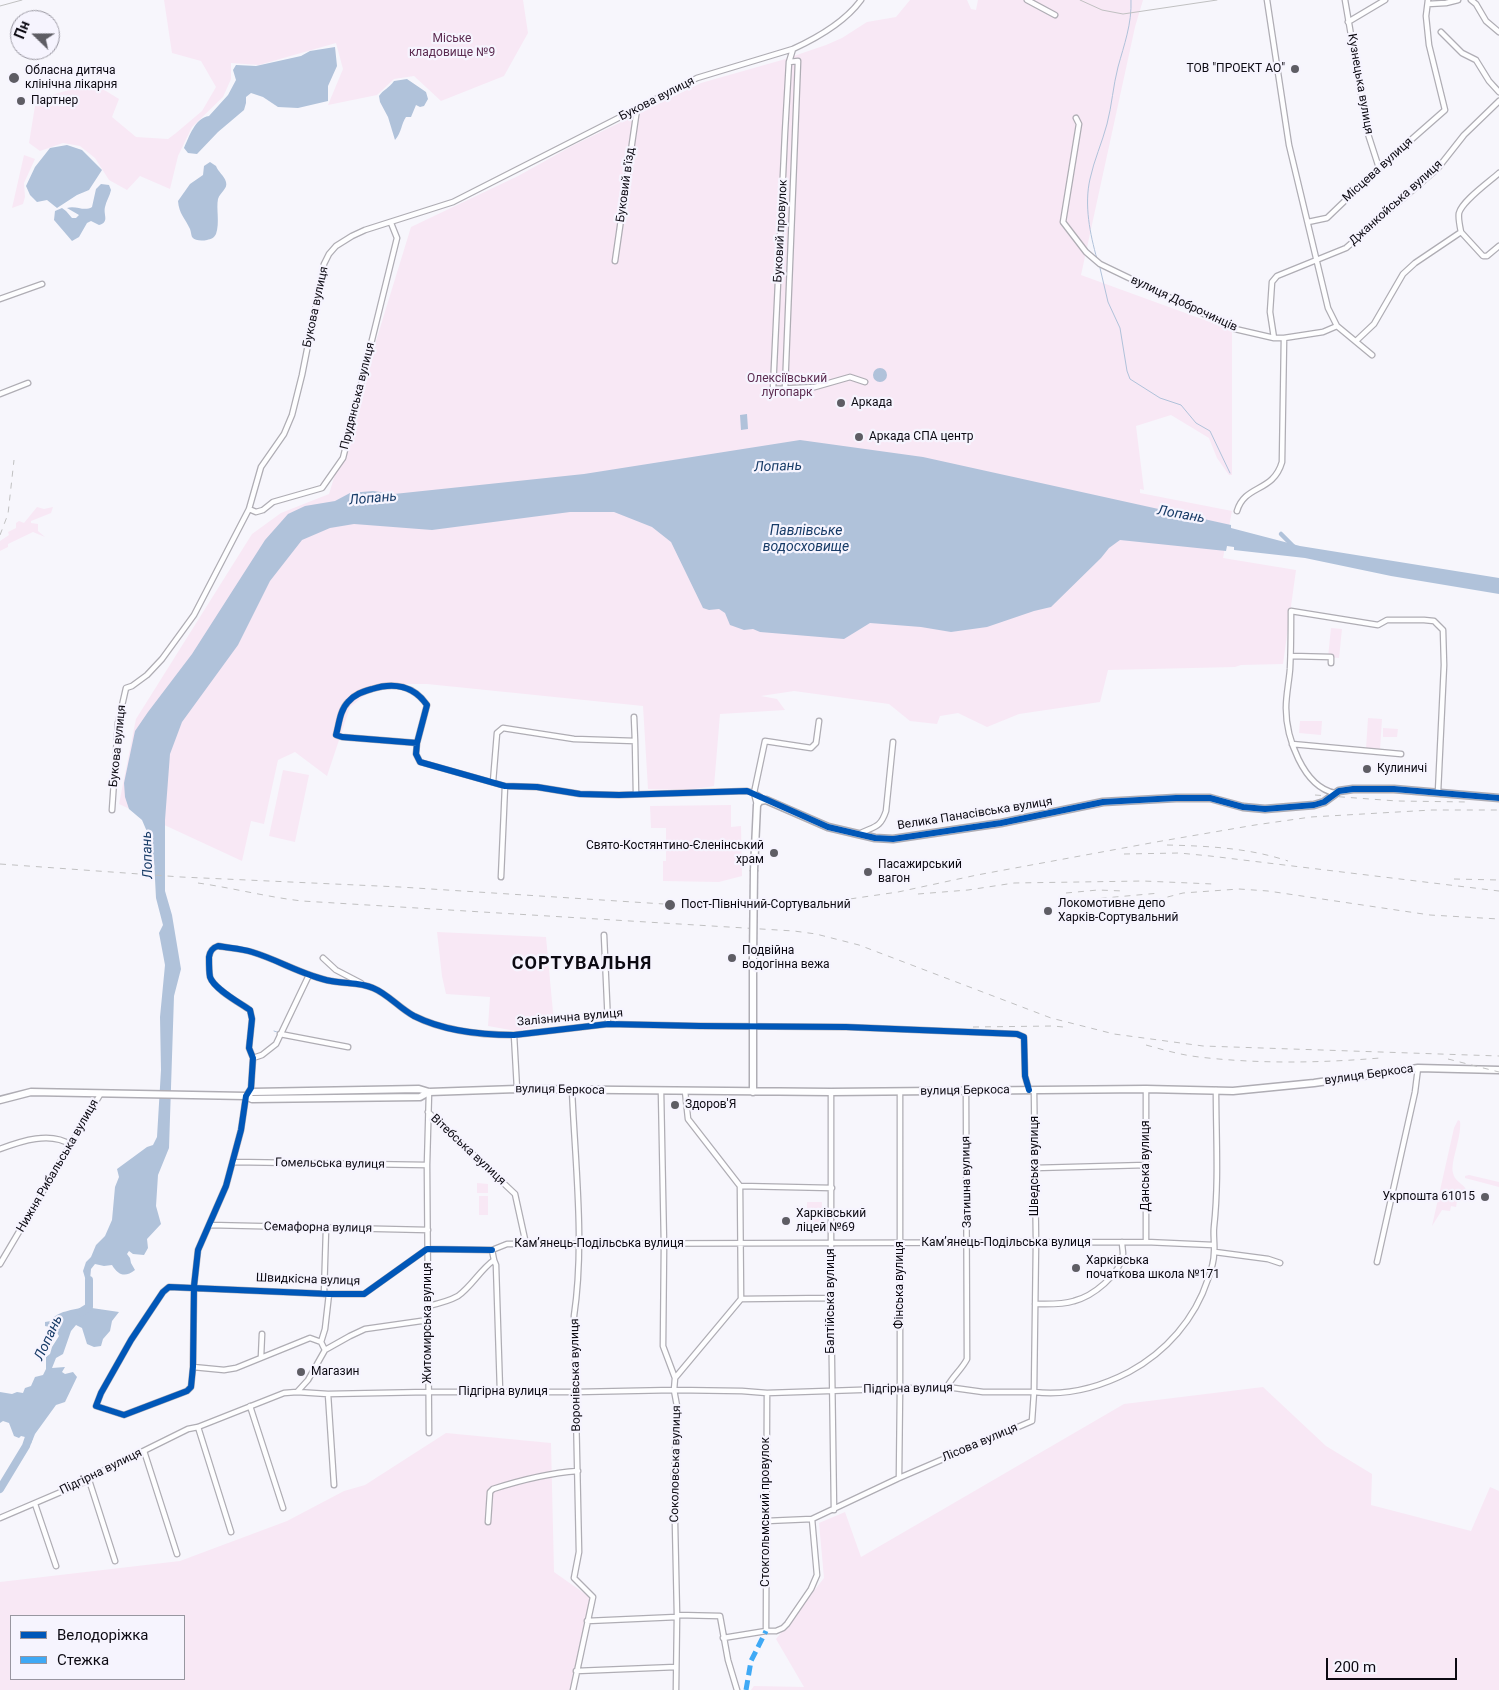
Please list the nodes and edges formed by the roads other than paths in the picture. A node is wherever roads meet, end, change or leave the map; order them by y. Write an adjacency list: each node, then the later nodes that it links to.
1 (860, 0): 13 (street, Букова вулиця)
2 (1027, 0): 9 (street)
3 (1267, 0): 22 (street)
4 (1345, 0): 10 (street, Кузнецька вулиця)
5 (1385, 0): 10 (street)
6 (1458, 0): 8 (street)
7 (1470, 0): 12 (street)
8 (1428, 2): 19 (street, Місцева вулиця)
9 (1055, 15)
10 (1348, 22): 19 (street, Кузнецька вулиця)
11 (1441, 32): 15 (street)
12 (1499, 32)
13 (793, 49): 14 (street, Буковий провулок); 17 (street, Букова вулиця)
14 (789, 62): 36 (street, Буковий провулок); 36 (street, Буковий провулок)
15 (1499, 92)
16 (1499, 101): 25 (street, Джанкойська вулиця)
17 (637, 109): 21 (street, Букова вулиця); 26 (street, Буковий в'їзд)
18 (1076, 118): 30 (street, вулиця Доброчинців)
19 (1379, 168): 22 (street, Місцева вулиця)
20 (1499, 173): 23 (street)
21 (391, 222): 38 (street, Букова вулиця); 38 (street, Прудянська вулиця)
22 (1308, 222): 25 (street)
23 (1461, 232): 24 (street); 32 (street)
24 (1499, 246)
25 (1318, 260): 29 (street); 30 (street, Джанкойська вулиця)
26 (615, 261)
27 (42, 284): 28 (street)
28 (0, 300)
29 (1337, 326): 31 (street, вулиця Доброчинців); 32 (street)
30 (1274, 338): 31 (street, вулиця Доброчинців)
31 (1284, 338): 39 (street)
32 (1356, 341): 33 (street)
33 (1372, 355)
34 (865, 382): 36 (street)
35 (28, 383): 37 (street)
36 (785, 388)
37 (0, 394)
38 (249, 509): 58 (street, Букова вулиця)
39 (1237, 511)
40 (1291, 656): 41 (street); 47 (street); 51 (street)
41 (1331, 663)
42 (634, 717): 44 (street)
43 (820, 721): 52 (street)
44 (635, 741): 49 (street); 54 (street)
45 (893, 742): 59 (street, Велика Панасівська вулиця)
46 (417, 743): 46 (street); 49 (street, Велика Панасівська вулиця)
47 (1292, 744): 48 (street); 53 (street)
48 (1401, 754)
49 (493, 782): 50 (street, Велика Панасівська вулиця)
50 (505, 786): 54 (street, Велика Панасівська вулиця); 60 (street)
51 (1438, 792): 53 (street, Велика Панасівська вулиця); 55 (street, Велика Панасівська вулиця)
52 (754, 793): 54 (street, Велика Панасівська вулиця); 56 (street, Велика Панасівська вулиця); 57 (street)
53 (1335, 793): 59 (street, Велика Панасівська вулиця)
54 (636, 794)
55 (1499, 798)
56 (766, 800): 57 (street); 59 (street, Велика Панасівська вулиця)
57 (757, 805): 66 (street, bridge)
58 (112, 810)
59 (859, 834)
60 (501, 877)
61 (604, 935): 65 (street)
62 (323, 958): 64 (street)
63 (309, 974): 64 (street, Залізнична вулиця); 67 (street); 71 (street, Залізнична вулиця)
64 (364, 985): 69 (street, Залізнична вулиця)
65 (608, 1024): 66 (street, Залізнична вулиця); 69 (street, Залізнична вулиця)
66 (753, 1026): 68 (street, Залізнична вулиця); 83 (street)
67 (281, 1033): 70 (street); 71 (street)
68 (1017, 1034): 77 (street, Шведська вулиця)
69 (514, 1035): 74 (street)
70 (348, 1046)
71 (253, 1058): 87 (street)
72 (1418, 1068): 73 (street, вулиця Беркоса); 78 (street, вулиця Беркоса); 116 (street)
73 (1499, 1070)
74 (517, 1089): 75 (street, вулиця Беркоса); 82 (street, вулиця Беркоса)
75 (572, 1089): 79 (street, вулиця Беркоса); 109 (street, Воронівська вулиця)
76 (1146, 1089): 77 (street, вулиця Беркоса); 78 (street, вулиця Беркоса); 93 (street, Данська вулиця)
77 (1032, 1090): 81 (street, вулиця Беркоса); 95 (street, Шведська вулиця)
78 (1216, 1090): 111 (street)
79 (661, 1091): 80 (street, вулиця Беркоса); 110 (street, Соколовська вулиця)
80 (685, 1091): 83 (street, вулиця Беркоса); 96 (street)
81 (966, 1091): 85 (street, вулиця Беркоса); 104 (street, Затишна вулиця)
82 (429, 1092): 87 (street, вулиця Беркоса); 89 (street, Житомирська вулиця)
83 (753, 1092): 84 (street, вулиця Беркоса)
84 (831, 1092): 85 (street, вулиця Беркоса); 97 (street, Балтійська вулиця)
85 (900, 1092): 108 (street, Фінська вулиця)
86 (100, 1093): 87 (street, вулиця Беркоса); 88 (street, вулиця Беркоса); 90 (street, Нижня Рибальська вулиця)
87 (246, 1096): 92 (street)
88 (0, 1100)
89 (428, 1112): 94 (street, Житомирська вулиця); 105 (street, Вітебська вулиця)
90 (71, 1145): 91 (street); 118 (street, Нижня Рибальська вулиця)
91 (0, 1149)
92 (233, 1162): 94 (street, Гомельська вулиця); 98 (street)
93 (1146, 1165): 95 (street); 103 (street, Данська вулиця)
94 (427, 1166): 100 (street, Житомирська вулиця)
95 (1034, 1168): 101 (street, Шведська вулиця)
96 (740, 1186): 97 (street); 106 (street)
97 (832, 1188): 107 (street, Балтійська вулиця)
98 (209, 1225): 99 (street, Семафорна вулиця); 119 (street)
99 (326, 1229): 100 (street, Семафорна вулиця); 120 (street)
100 (428, 1230): 112 (street, Житомирська вулиця)
101 (1036, 1242): 102 (street, Кам’янець-Подільська вулиця); 104 (street, Кам’янець-Подільська вулиця); 123 (street, Шведська вулиця)
102 (1122, 1242): 103 (street, Кам’янець-Подільська вулиця); 123 (street)
103 (1146, 1242): 111 (street, Кам’янець-Подільська вулиця)
104 (968, 1243): 108 (street, Кам’янець-Подільська вулиця); 132 (street, Затишна вулиця)
105 (526, 1244): 109 (street, Кам’янець-Подільська вулиця); 113 (street, Кам’янець-Подільська вулиця)
106 (740, 1244): 107 (street, Кам’янець-Подільська вулиця); 110 (street, Кам’янець-Подільська вулиця); 122 (street)
107 (831, 1244): 108 (street, Кам’янець-Подільська вулиця); 121 (street, Балтійська вулиця)
108 (899, 1244): 133 (street, Фінська вулиця)
109 (579, 1245): 110 (street, Кам’янець-Подільська вулиця); 139 (street, Воронівська вулиця)
110 (664, 1245): 131 (street, Соколовська вулиця)
111 (1213, 1245): 114 (street)
112 (427, 1249): 113 (street); 120 (street, Швидкісна вулиця); 124 (street, Житомирська вулиця)
113 (492, 1250): 115 (street)
114 (1214, 1252): 117 (street); 140 (street)
115 (494, 1260): 124 (street); 136 (street)
116 (1377, 1262)
117 (1280, 1263)
118 (0, 1264)
119 (194, 1286): 120 (street, Швидкісна вулиця); 130 (street); 130 (street, Швидкісна вулиця)
120 (327, 1294): 127 (street)
121 (831, 1298): 122 (street); 135 (street, Балтійська вулиця)
122 (741, 1299): 131 (street)
123 (1035, 1304): 140 (street, Шведська вулиця)
124 (428, 1306): 125 (street, Житомирська вулиця)
125 (428, 1320): 128 (street); 138 (street, Житомирська вулиця)
126 (262, 1334): 129 (street)
127 (321, 1342): 128 (street); 129 (street)
128 (325, 1350): 137 (street)
129 (261, 1357): 130 (street)
130 (193, 1368)
131 (675, 1378): 134 (street, Соколовська вулиця)
132 (947, 1387): 133 (street, Підгірна вулиця); 140 (street, Підгірна вулиця)
133 (900, 1388): 135 (street, Підгірна вулиця); 148 (street, Фінська вулиця)
134 (674, 1390): 139 (street, Підгірна вулиця); 141 (street, Підгірна вулиця); 162 (street, Соколовська вулиця)
135 (832, 1390): 141 (street, Підгірна вулиця); 153 (street, Балтійська вулиця)
136 (500, 1391): 138 (street, Підгірна вулиця); 139 (street, Підгірна вулиця)
137 (296, 1392): 142 (street, Підгірна вулиця); 143 (street, Підгірна вулиця)
138 (428, 1392): 142 (street, Підгірна вулиця); 145 (street, Житомирська вулиця)
139 (576, 1392): 147 (street, Воронівська вулиця)
140 (1034, 1392): 148 (street, Лісова вулиця)
141 (766, 1393): 156 (street, Стокгольмський провулок)
142 (328, 1394): 150 (street)
143 (250, 1406): 144 (street, Підгірна вулиця); 152 (street)
144 (198, 1427): 146 (street, Підгірна вулиця); 158 (street)
145 (429, 1433)
146 (144, 1451): 149 (street, Підгірна вулиця); 159 (street)
147 (578, 1471): 157 (street); 163 (street, Воронівська вулиця)
148 (899, 1478): 153 (street, Лісова вулиця)
149 (89, 1480): 151 (street, Підгірна вулиця); 160 (street)
150 (334, 1485)
151 (35, 1504): 154 (street, Підгірна вулиця); 161 (street)
152 (283, 1508)
153 (834, 1510): 155 (street, Лісова вулиця)
154 (0, 1518)
155 (812, 1519): 156 (street, Лісова вулиця); 164 (street)
156 (766, 1521): 164 (street, Стокгольмський провулок)
157 (488, 1522)
158 (231, 1532)
159 (177, 1554)
160 (115, 1561)
161 (56, 1566)
162 (677, 1616): 163 (street); 165 (street); 166 (street, Соколовська вулиця)
163 (588, 1621): 167 (street)
164 (766, 1631): 165 (street)
165 (723, 1638): 170 (street)
166 (676, 1667): 167 (street); 169 (street, Соколовська вулиця)
167 (576, 1671): 168 (street)
168 (572, 1690)
169 (676, 1690)
170 (737, 1690)

